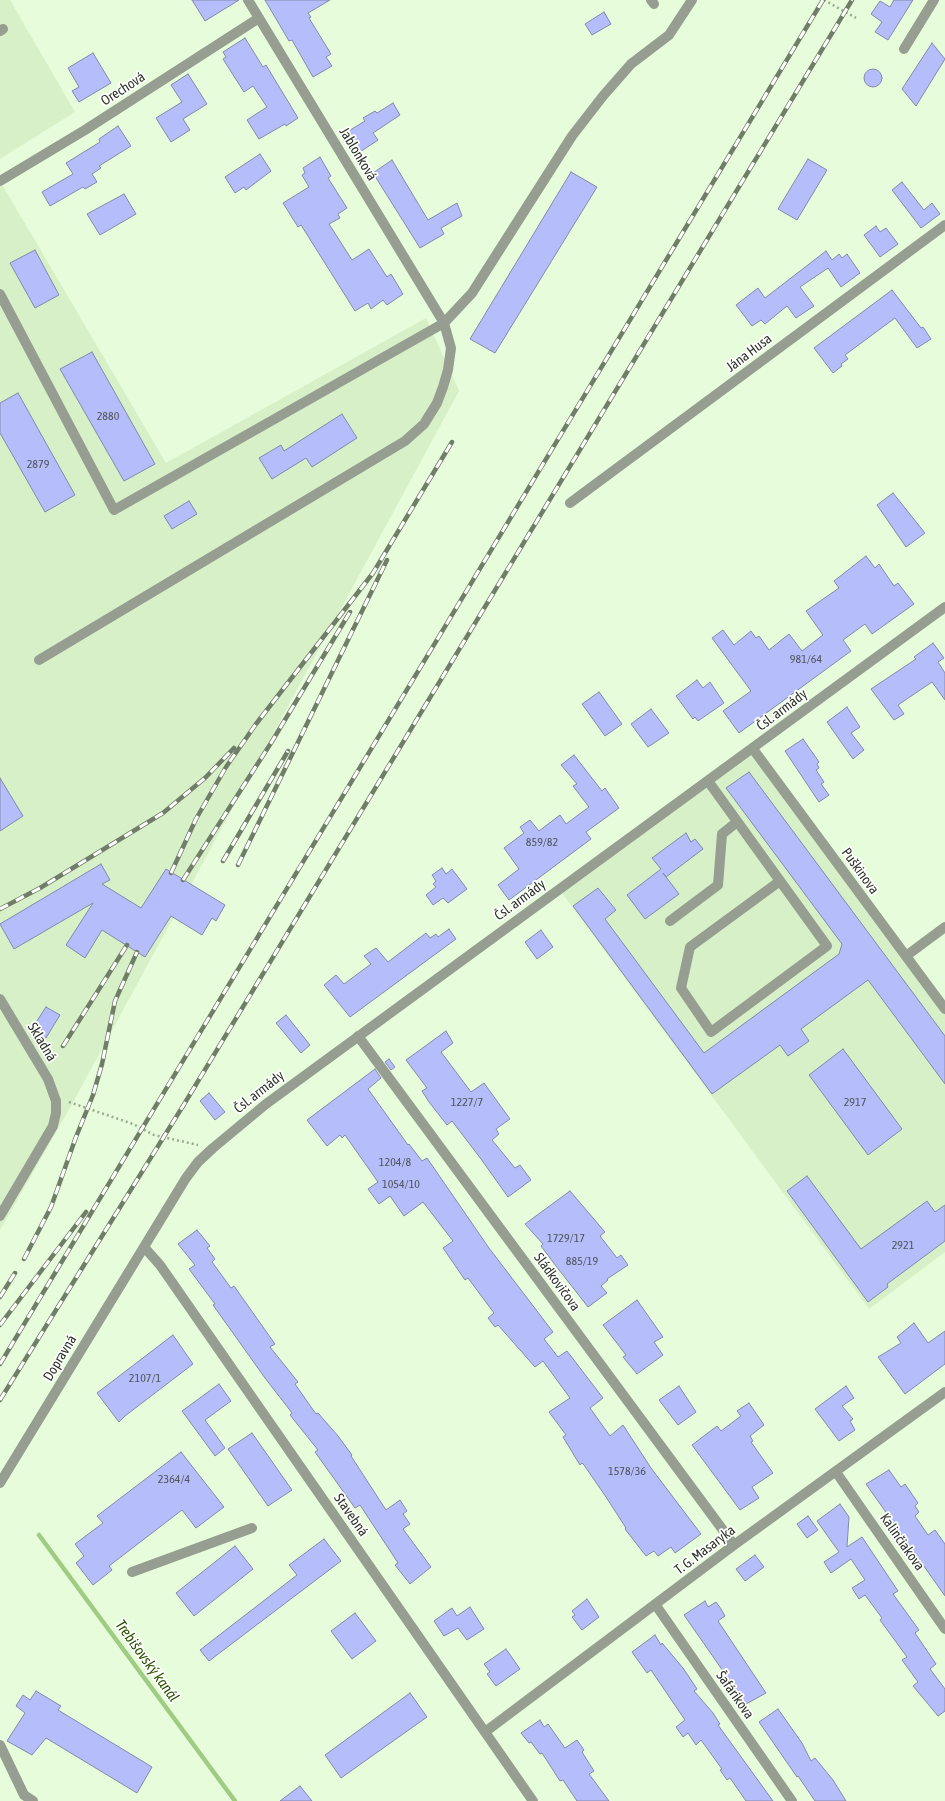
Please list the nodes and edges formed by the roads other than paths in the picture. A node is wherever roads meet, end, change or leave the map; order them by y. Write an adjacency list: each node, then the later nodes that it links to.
1 (248, 0): 4 (street, Jablonková)
2 (692, 0): 9 (street)
3 (934, 0): 5 (street)
4 (259, 18): 6 (street, Orechová); 9 (street, Jablonková)
5 (904, 49)
6 (0, 181)
7 (945, 225): 10 (street, Jána Husa)
8 (0, 294): 9 (street)
9 (444, 323): 12 (street, Jablonková)
10 (570, 504)
11 (945, 607): 13 (street, Čsl. armády)
12 (39, 660)
13 (753, 749): 14 (street, Čsl. armády); 19 (street, Puškinova)
14 (708, 781): 15 (street); 22 (street, Čsl. armády)
15 (737, 822): 16 (street); 17 (street)
16 (780, 881): 16 (street)
17 (670, 921)
18 (945, 927): 19 (street)
19 (906, 956): 21 (street, Puškinova)
20 (0, 999): 23 (street, Skladná)
21 (945, 1010)
22 (358, 1036): 24 (street, Čsl. armády); 29 (street, Sládkovičova)
23 (0, 1216)
24 (144, 1247): 27 (street, Dopravná); 33 (street, Stavebná)
25 (945, 1392): 26 (street, T. G. Masaryka)
26 (836, 1472): 29 (street, T. G. Masaryka); 32 (street, Kalinčiakova)
27 (0, 1483)
28 (252, 1528): 30 (street)
29 (734, 1545): 31 (street, T. G. Masaryka)
30 (132, 1572)
31 (656, 1604): 33 (street, T. G. Masaryka); 37 (street, Šafárikova)
32 (945, 1629)
33 (485, 1732): 36 (street, Stavebná)
34 (0, 1745): 35 (street)
35 (33, 1801)
36 (533, 1801)
37 (792, 1801)

